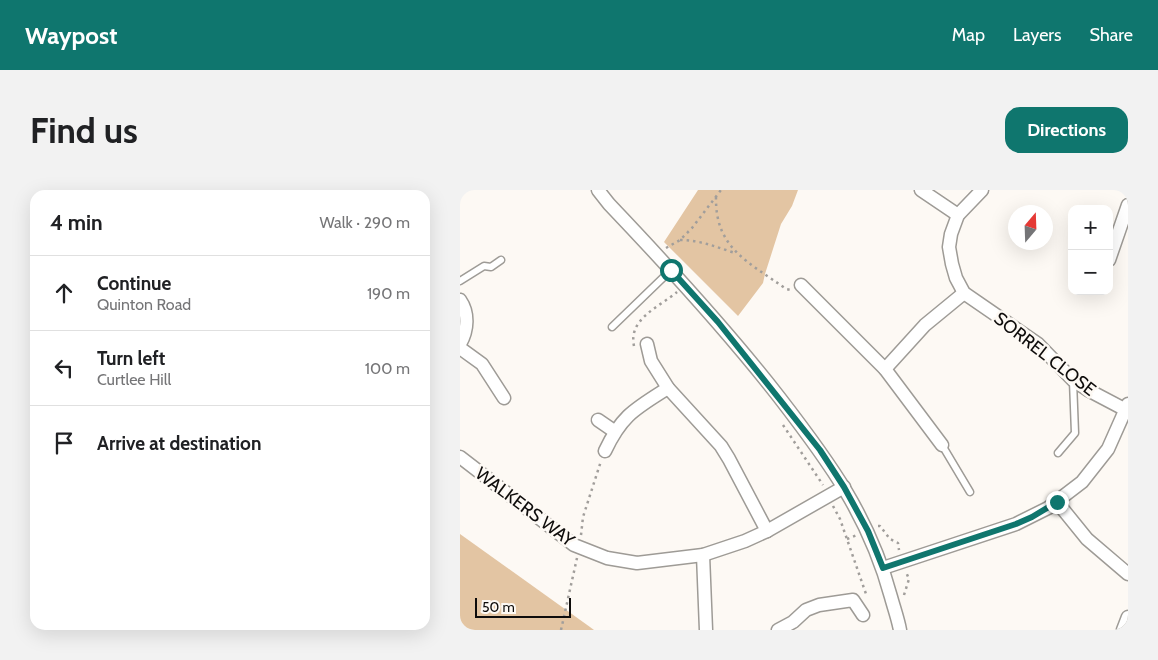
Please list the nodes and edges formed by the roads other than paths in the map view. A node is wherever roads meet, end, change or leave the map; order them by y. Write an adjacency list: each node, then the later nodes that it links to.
1 (598, 190): 8 (street)
2 (921, 190): 5 (street)
3 (982, 190): 5 (street)
4 (1128, 205): 6 (street)
5 (958, 215): 11 (street)
6 (1113, 239)
7 (501, 260): 9 (lane)
8 (671, 270): 13 (lane); 28 (street)
9 (460, 281)
10 (801, 285): 17 (street)
11 (964, 293): 17 (street); 18 (street, SORREL CLOSE)
12 (460, 300): 14 (street)
13 (612, 327)
14 (460, 344)
15 (647, 344): 19 (street)
16 (460, 348): 20 (street)
17 (885, 369): 24 (street)
18 (1073, 380): 21 (street, SORREL CLOSE); 26 (lane)
19 (668, 388): 23 (street); 31 (street)
20 (504, 398)
21 (1127, 407): 30 (street)
22 (598, 420): 23 (street)
23 (614, 432): 25 (street)
24 (942, 445): 29 (lane)
25 (604, 451)
26 (1058, 453)
27 (460, 457): 32 (street, WALKERS WAY)
28 (844, 487): 31 (street, WALKERS WAY); 33 (street)
29 (970, 492)
30 (1057, 502): 33 (street); 34 (street)
31 (767, 531): 32 (street, WALKERS WAY)
32 (703, 555): 37 (street)
33 (883, 568): 39 (street)
34 (1128, 574)
35 (863, 615): 38 (street)
36 (1128, 617): 40 (street)
37 (706, 630)
38 (778, 630)
39 (900, 630)
40 (1123, 630)

